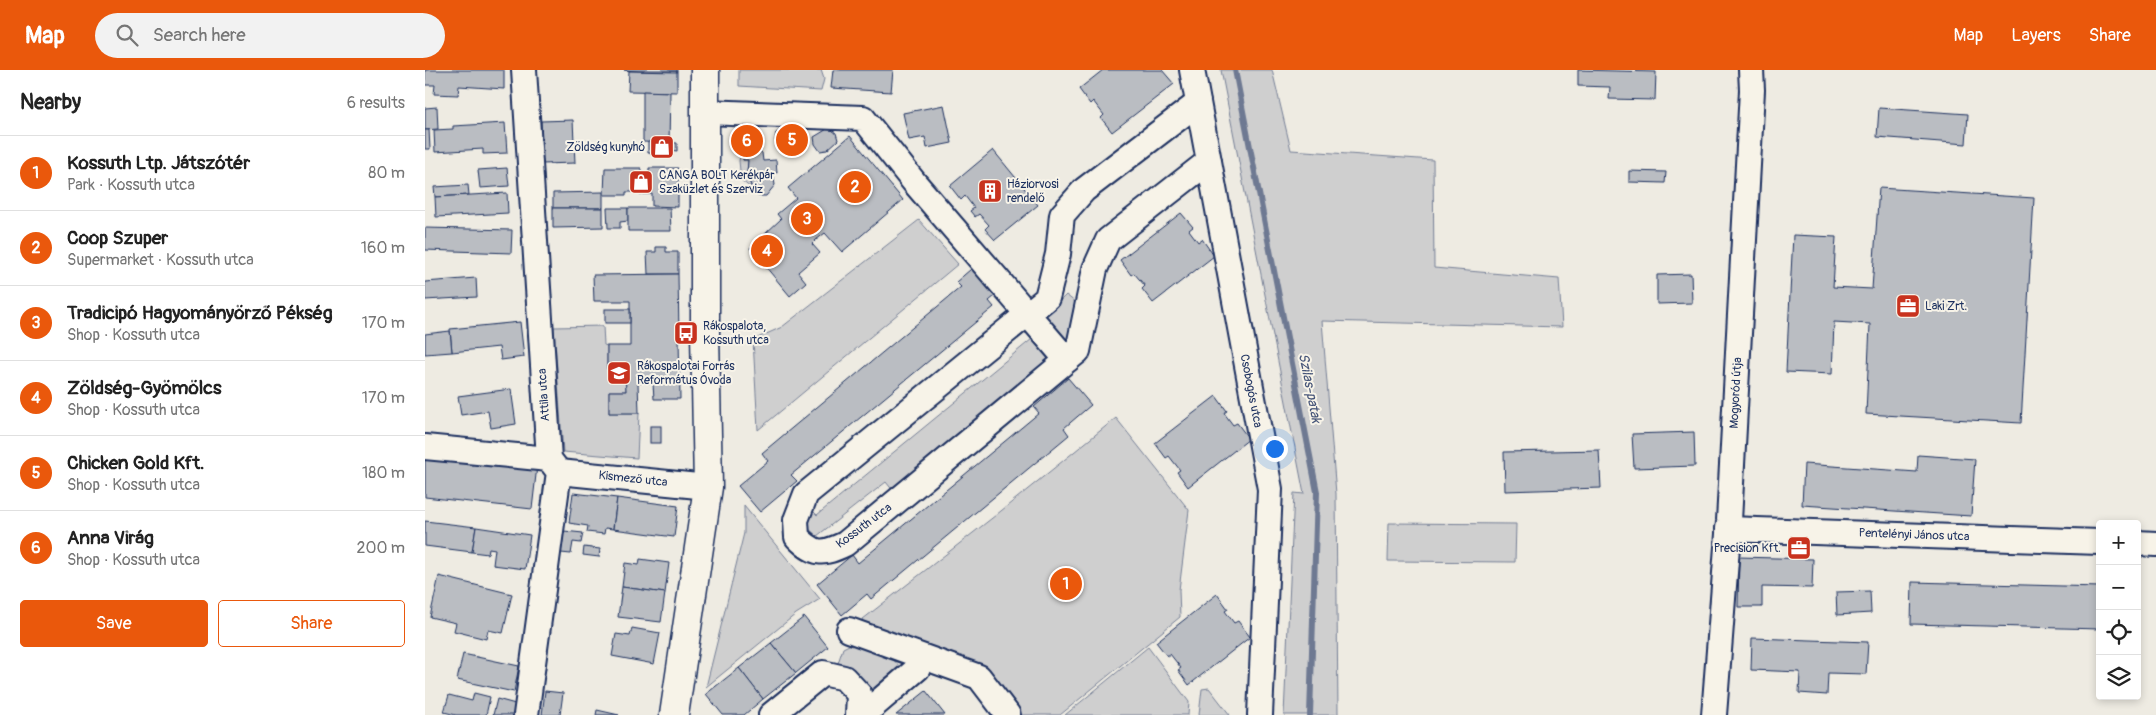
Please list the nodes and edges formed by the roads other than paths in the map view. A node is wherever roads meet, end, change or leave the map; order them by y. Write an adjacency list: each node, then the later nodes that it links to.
1 (523, 70): 11 (street, Attila utca)
2 (705, 70): 6 (street)
3 (1192, 70): 5 (street, Csobogós utca)
4 (1751, 70): 13 (street, Mogyoród útja)
5 (1198, 103): 7 (street, Csobogós utca); 8 (street, Kossuth utca)
6 (705, 112): 8 (street); 12 (street)
7 (1209, 162): 9 (street, Kossuth utca); 25 (street, Csobogós utca)
8 (1028, 313): 9 (street); 9 (street, Kossuth utca)
9 (1067, 360)
10 (425, 447): 11 (street, Kismező utca)
11 (554, 465): 12 (street, Kismező utca); 19 (street, Attila utca)
12 (708, 487): 20 (street)
13 (1728, 529): 14 (street, Pentelényi János utca); 26 (street, Mogyoród útja)
14 (2096, 542)
15 (2141, 543): 16 (street)
16 (2156, 544)
17 (849, 630): 24 (street)
18 (918, 668): 23 (street)
19 (526, 715)
20 (674, 715)
21 (771, 715): 22 (street)
22 (858, 715)
23 (863, 715)
24 (1007, 715)
25 (1260, 715)
26 (1714, 715)

